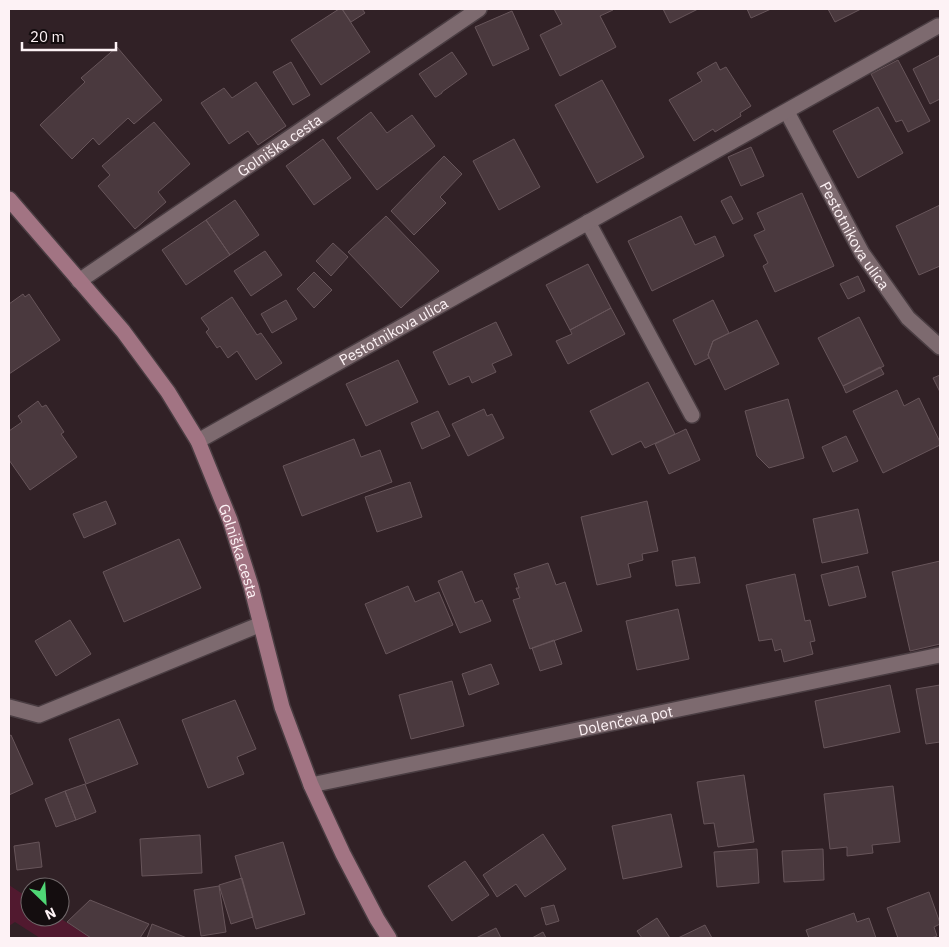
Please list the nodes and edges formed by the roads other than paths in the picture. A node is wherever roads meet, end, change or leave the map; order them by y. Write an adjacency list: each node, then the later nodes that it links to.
1 (479, 9): 6 (street, Golniška cesta)
2 (938, 26): 3 (street, Pestotnikova ulica)
3 (787, 112): 5 (street, Pestotnikova ulica); 7 (street, Pestotnikova ulica)
4 (9, 199): 6 (main road, Golniška cesta)
5 (588, 222): 8 (street); 9 (street, Pestotnikova ulica)
6 (79, 281): 9 (main road, Golniška cesta)
7 (940, 347)
8 (692, 415)
9 (198, 441): 10 (main road, Golniška cesta)
10 (261, 624): 12 (street); 13 (main road, Golniška cesta)
11 (940, 654): 13 (street, Dolenčeva pot)
12 (9, 707)
13 (312, 785): 14 (main road, Golniška cesta)
14 (389, 938)

